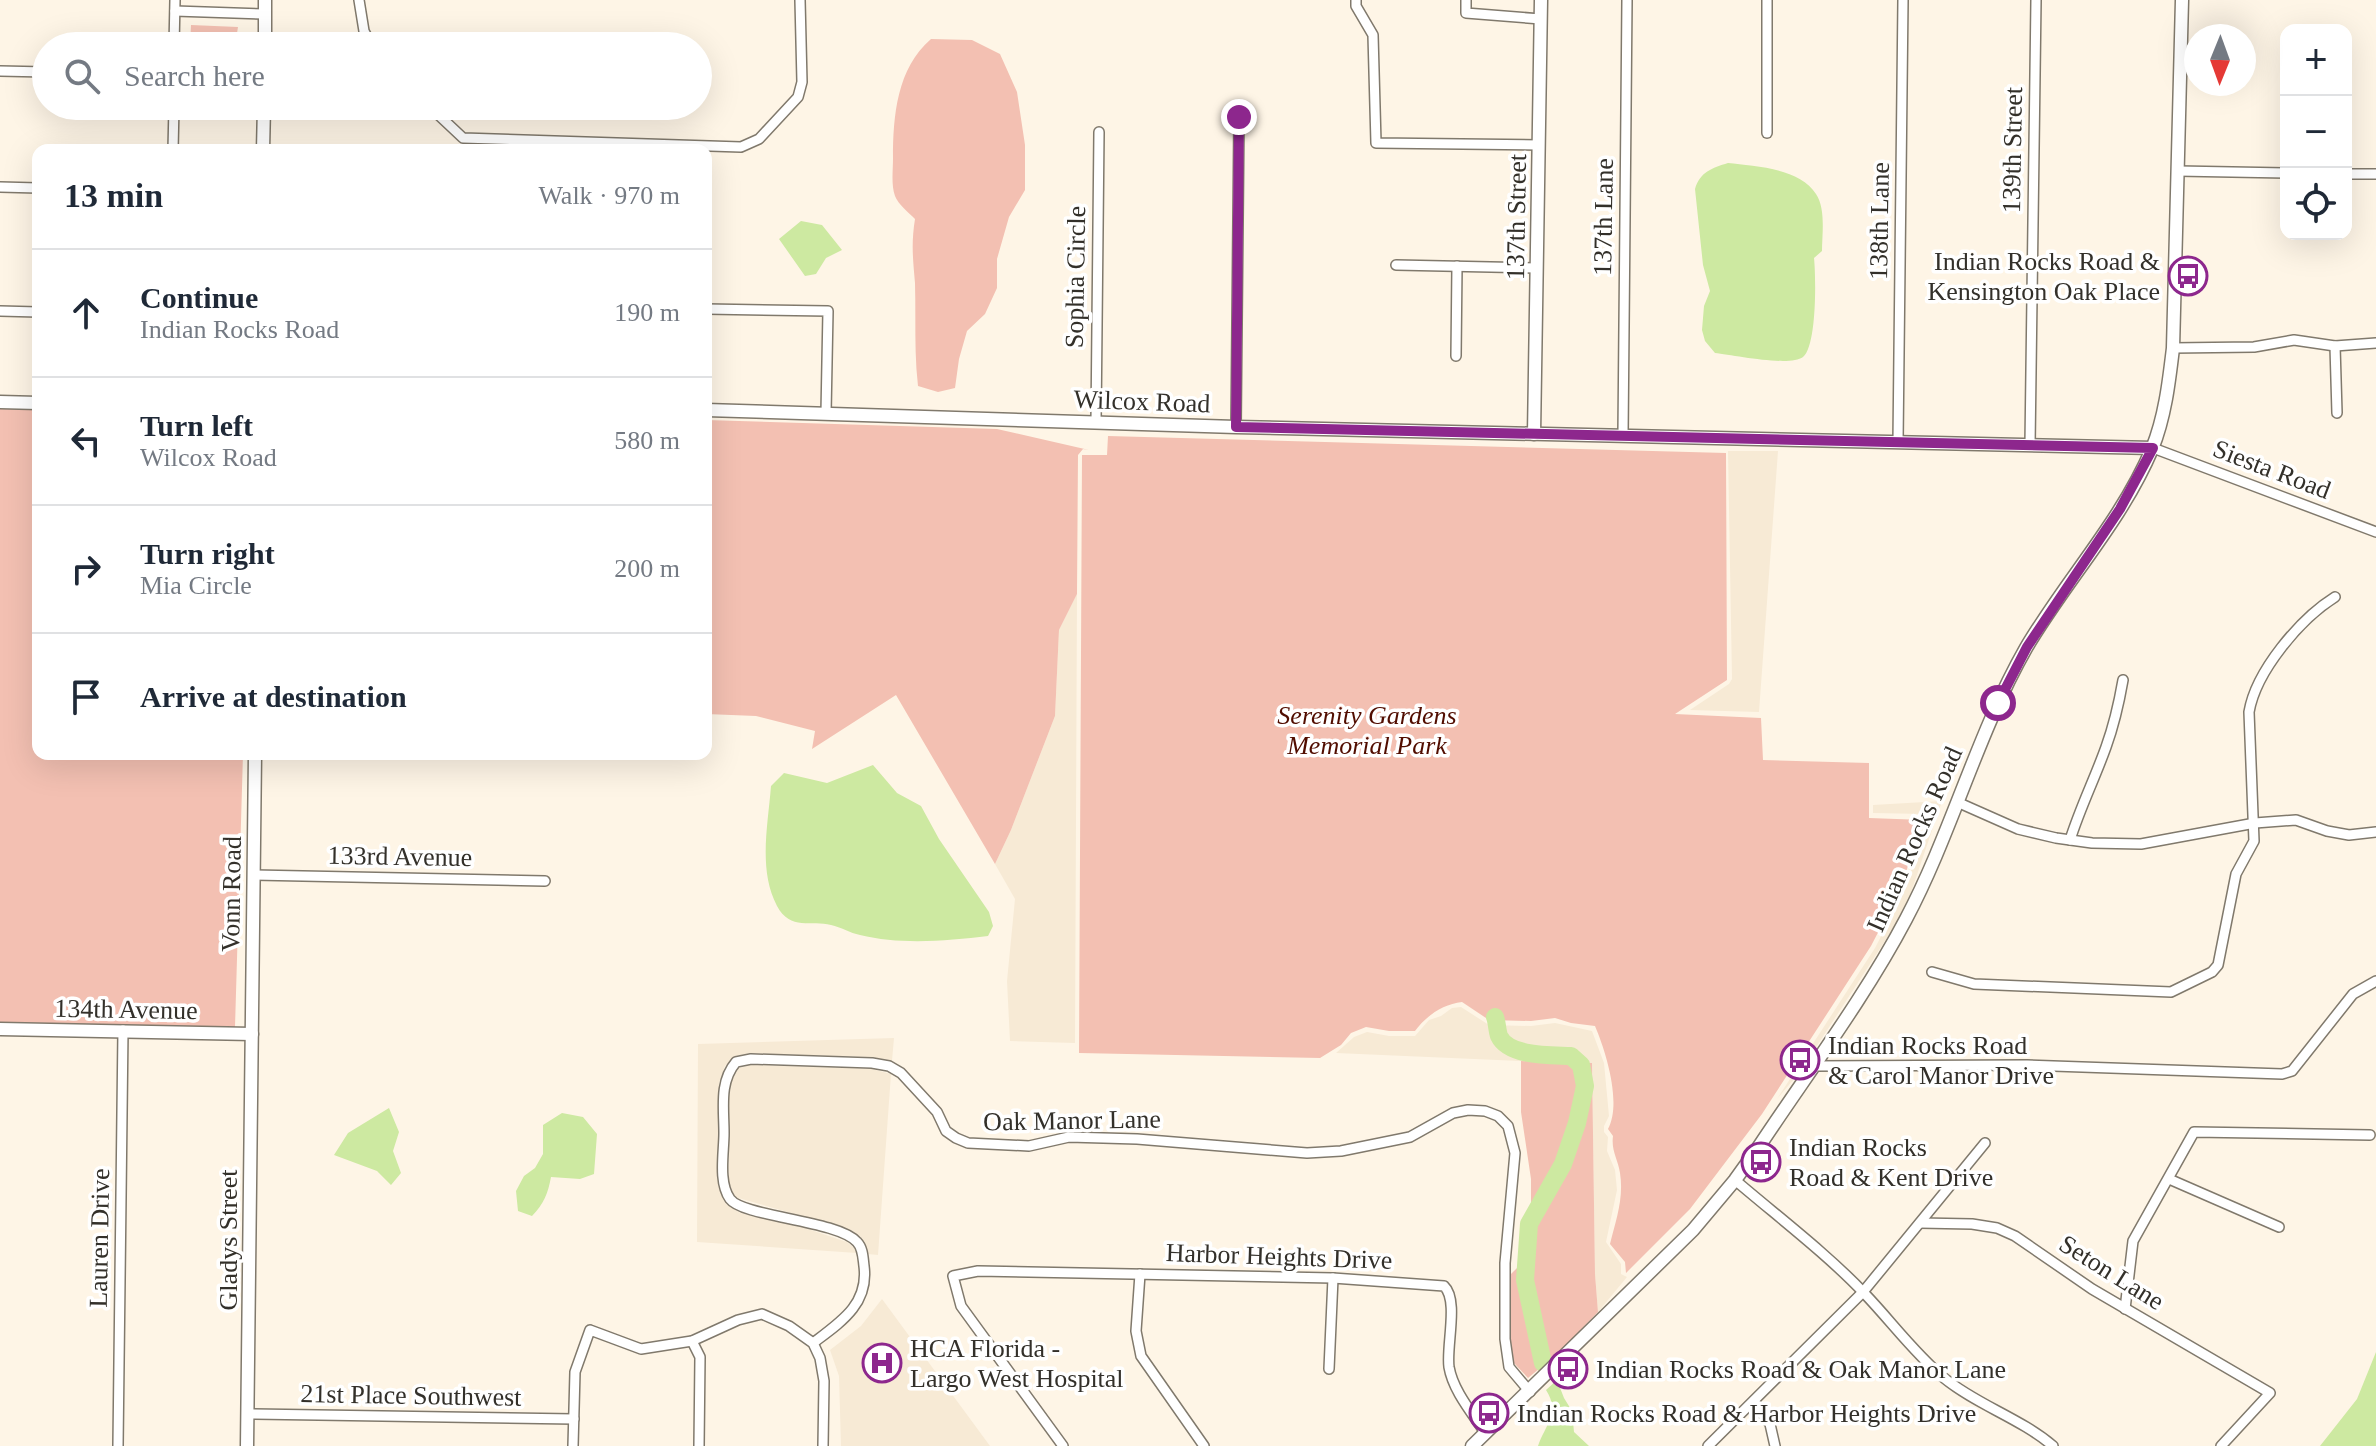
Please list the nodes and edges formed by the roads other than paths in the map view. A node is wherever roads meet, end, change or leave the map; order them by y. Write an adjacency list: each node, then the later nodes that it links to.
1 (359, 0): 16 (street)
2 (800, 0): 29 (street)
3 (1356, 0): 28 (street)
4 (1466, 0): 13 (street)
5 (1541, 0): 13 (street, 137th Street)
6 (1627, 0): 54 (street, 137th Lane)
7 (1767, 0): 24 (street)
8 (1903, 0): 55 (street, 138th Lane)
9 (2036, 0): 56 (street, 139th Street)
10 (2182, 0): 30 (street, Indian Rocks Road)
11 (266, 4): 12 (street); 15 (street)
12 (175, 6): 14 (street)
13 (1541, 19): 28 (street, 137th Street)
14 (174, 32)
15 (265, 32)
16 (365, 32)
17 (0, 71): 18 (street)
18 (32, 72)
19 (1239, 117): 52 (street)
20 (174, 120): 25 (street)
21 (264, 120): 26 (street)
22 (444, 120): 27 (street)
23 (1099, 132): 51 (street, Sophia Circle)
24 (1767, 133)
25 (173, 144)
26 (263, 144)
27 (648, 144)
28 (1539, 145): 38 (street, 137th Street)
29 (712, 146)
30 (2178, 171): 31 (street); 44 (street, Indian Rocks Road)
31 (2280, 173)
32 (2352, 174): 33 (street)
33 (2376, 174)
34 (0, 187): 35 (street)
35 (32, 188)
36 (1396, 265): 37 (street)
37 (1457, 266): 38 (street); 45 (street)
38 (1537, 268): 53 (street, 137th Street)
39 (712, 309): 49 (street)
40 (0, 311): 41 (street)
41 (32, 312)
42 (2376, 343): 43 (street)
43 (2335, 346): 44 (street); 50 (street)
44 (2173, 348): 57 (street, Indian Rocks Road)
45 (1456, 356)
46 (0, 402): 47 (street)
47 (32, 403)
48 (712, 410): 49 (street, Wilcox Road)
49 (826, 413): 51 (street, Wilcox Road)
50 (2337, 413)
51 (1096, 422): 52 (street, Wilcox Road)
52 (1236, 427): 53 (street, Wilcox Road)
53 (1534, 434): 54 (street, Wilcox Road)
54 (1623, 435): 55 (street, Wilcox Road)
55 (1898, 442): 56 (street, Wilcox Road)
56 (2030, 445): 57 (street, Wilcox Road)
57 (2153, 448): 58 (street, Siesta Road); 62 (street, Indian Rocks Road)
58 (2376, 532)
59 (2335, 597): 63 (street)
60 (2123, 680): 65 (street)
61 (255, 760): 66 (street, Vonn Road)
62 (1957, 802): 65 (street); 73 (street, Indian Rocks Road)
63 (2255, 823): 64 (street); 65 (street); 68 (street)
64 (2376, 832)
65 (2070, 840)
66 (254, 875): 67 (street, 133rd Avenue); 72 (street, Vonn Road)
67 (545, 881)
68 (1932, 972)
69 (2376, 981): 73 (street)
70 (0, 1029): 71 (street, 134th Avenue)
71 (123, 1030): 72 (street, 134th Avenue); 92 (street, Lauren Drive)
72 (252, 1034): 89 (street, Gladys Street)
73 (1813, 1066): 77 (street, Indian Rocks Road)
74 (2370, 1135): 76 (street)
75 (1985, 1143): 78 (street)
76 (2169, 1179): 79 (street); 83 (street)
77 (1735, 1180): 82 (street); 87 (street, Indian Rocks Road)
78 (1920, 1223): 82 (street); 83 (street, Seton Lane)
79 (2279, 1227)
80 (1140, 1274): 81 (street, Harbor Heights Drive); 97 (street, Harbor Heights Drive); 98 (street)
81 (1333, 1278): 86 (street); 91 (street, Harbor Heights Drive)
82 (1863, 1292): 88 (street); 102 (street)
83 (2125, 1309): 103 (street, Seton Lane)
84 (692, 1341): 85 (street); 90 (street); 95 (street)
85 (813, 1343): 87 (street, Oak Manor Lane); 96 (street)
86 (1329, 1369)
87 (1530, 1392): 91 (street, Indian Rocks Road)
88 (1754, 1401): 100 (street); 101 (street)
89 (248, 1414): 90 (street, 21st Place Southwest); 93 (street, Gladys Street)
90 (574, 1419): 94 (street)
91 (1486, 1434): 99 (street, Indian Rocks Road)
92 (118, 1446)
93 (247, 1446)
94 (573, 1446)
95 (699, 1446)
96 (823, 1446)
97 (1063, 1446)
98 (1204, 1446)
99 (1472, 1446)
100 (1708, 1446)
101 (1775, 1446)
102 (2053, 1446)
103 (2221, 1446)

